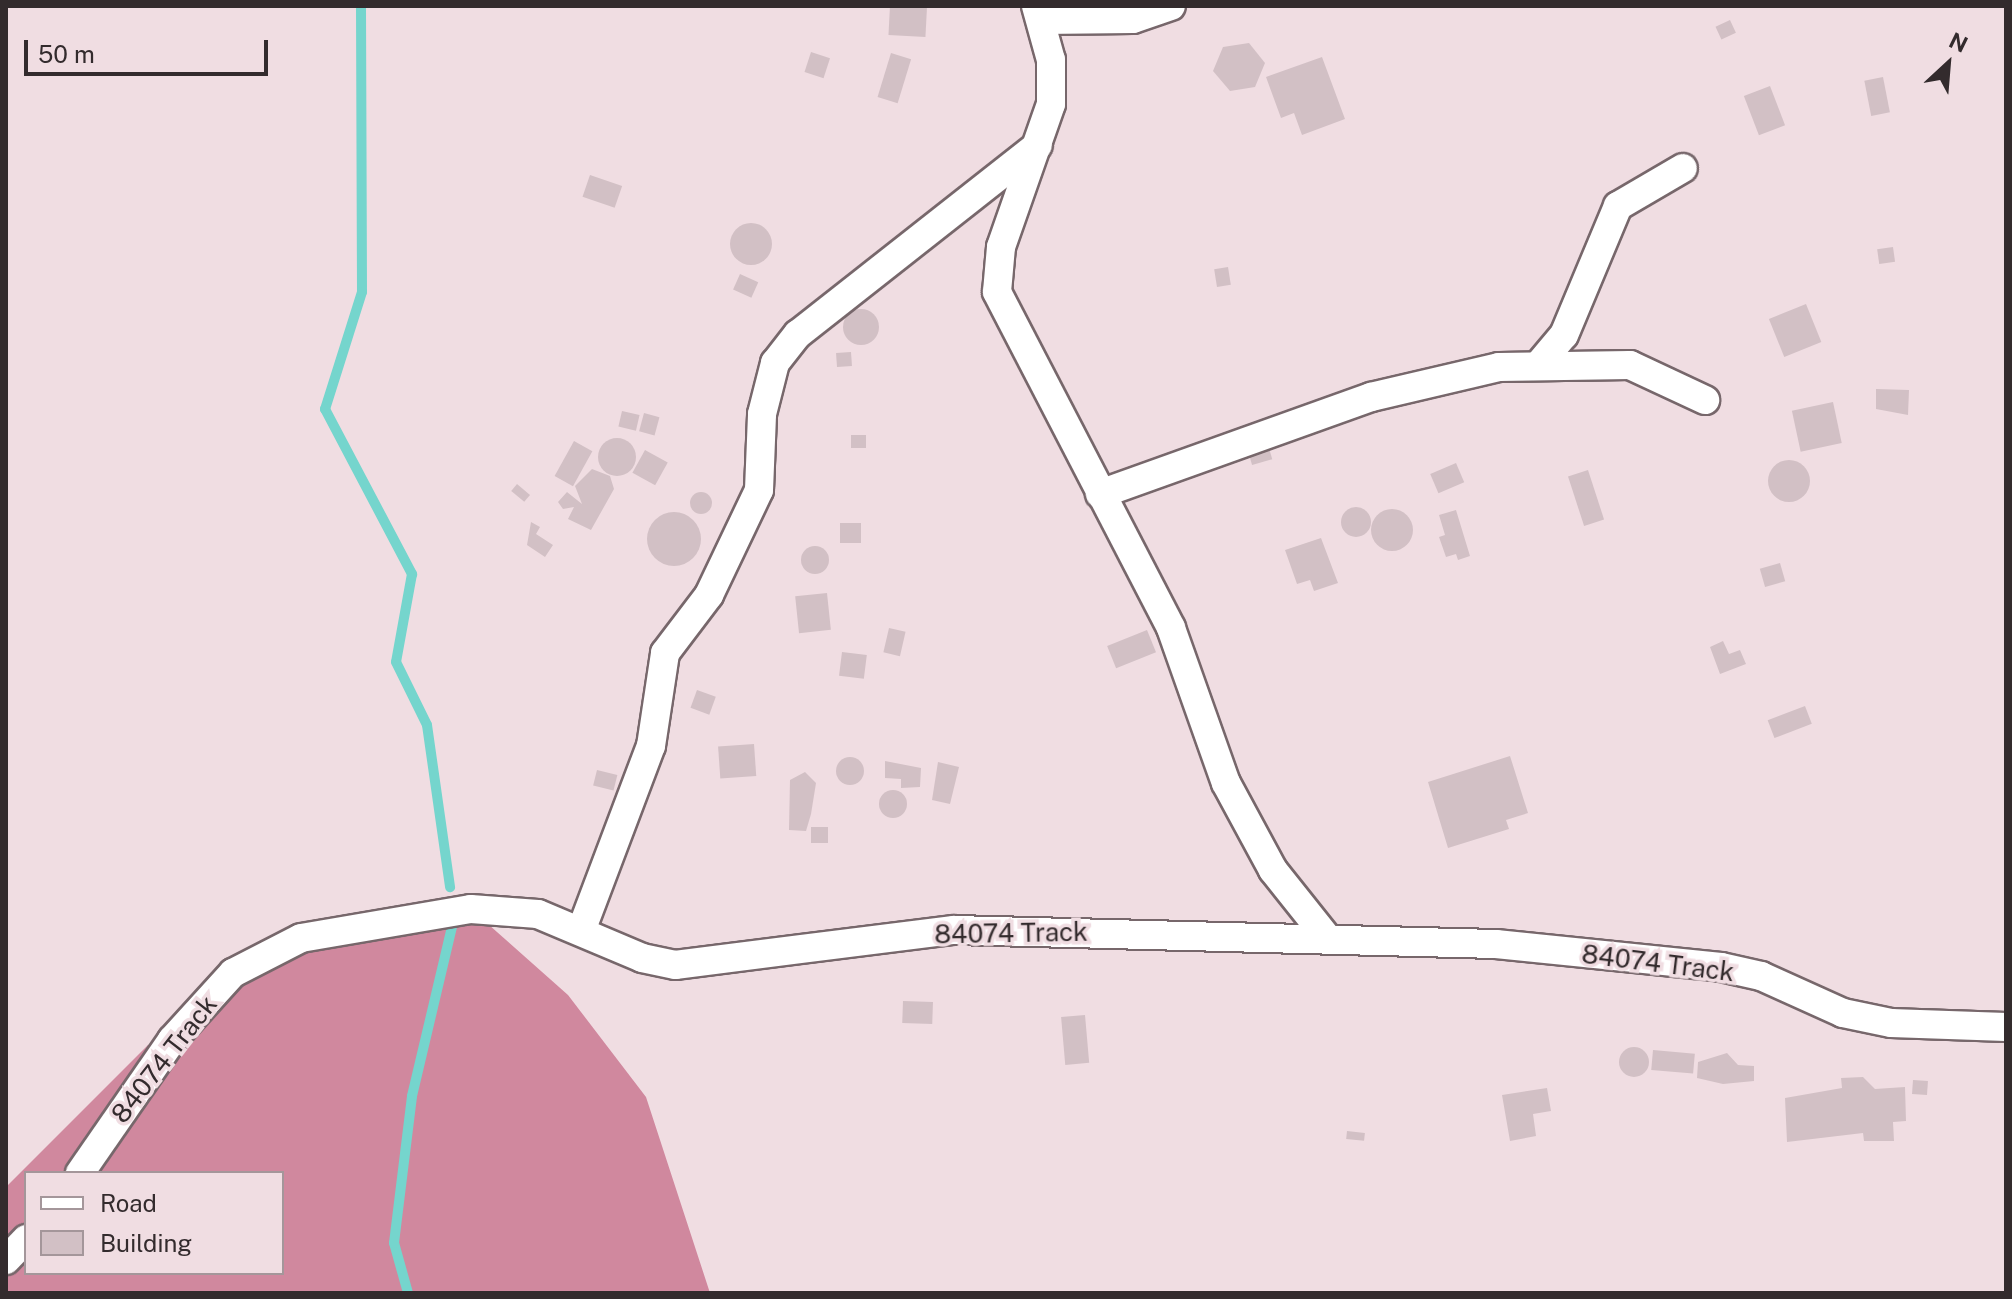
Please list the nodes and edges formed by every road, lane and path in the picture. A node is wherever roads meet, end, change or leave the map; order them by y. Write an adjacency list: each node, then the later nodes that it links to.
1 (1171, 6): 2 (street)
2 (1038, 13): 3 (street)
3 (1038, 145): 7 (street); 8 (street)
4 (1683, 168): 5 (street)
5 (1541, 362): 6 (street); 7 (street)
6 (1705, 400)
7 (1100, 494): 9 (street)
8 (581, 931): 9 (street, 84074 Track); 11 (street, 84074 Track)
9 (1327, 938): 10 (street, 84074 Track)
10 (2006, 1027)
11 (81, 1171)
12 (24, 1241): 13 (street)
13 (6, 1260)

